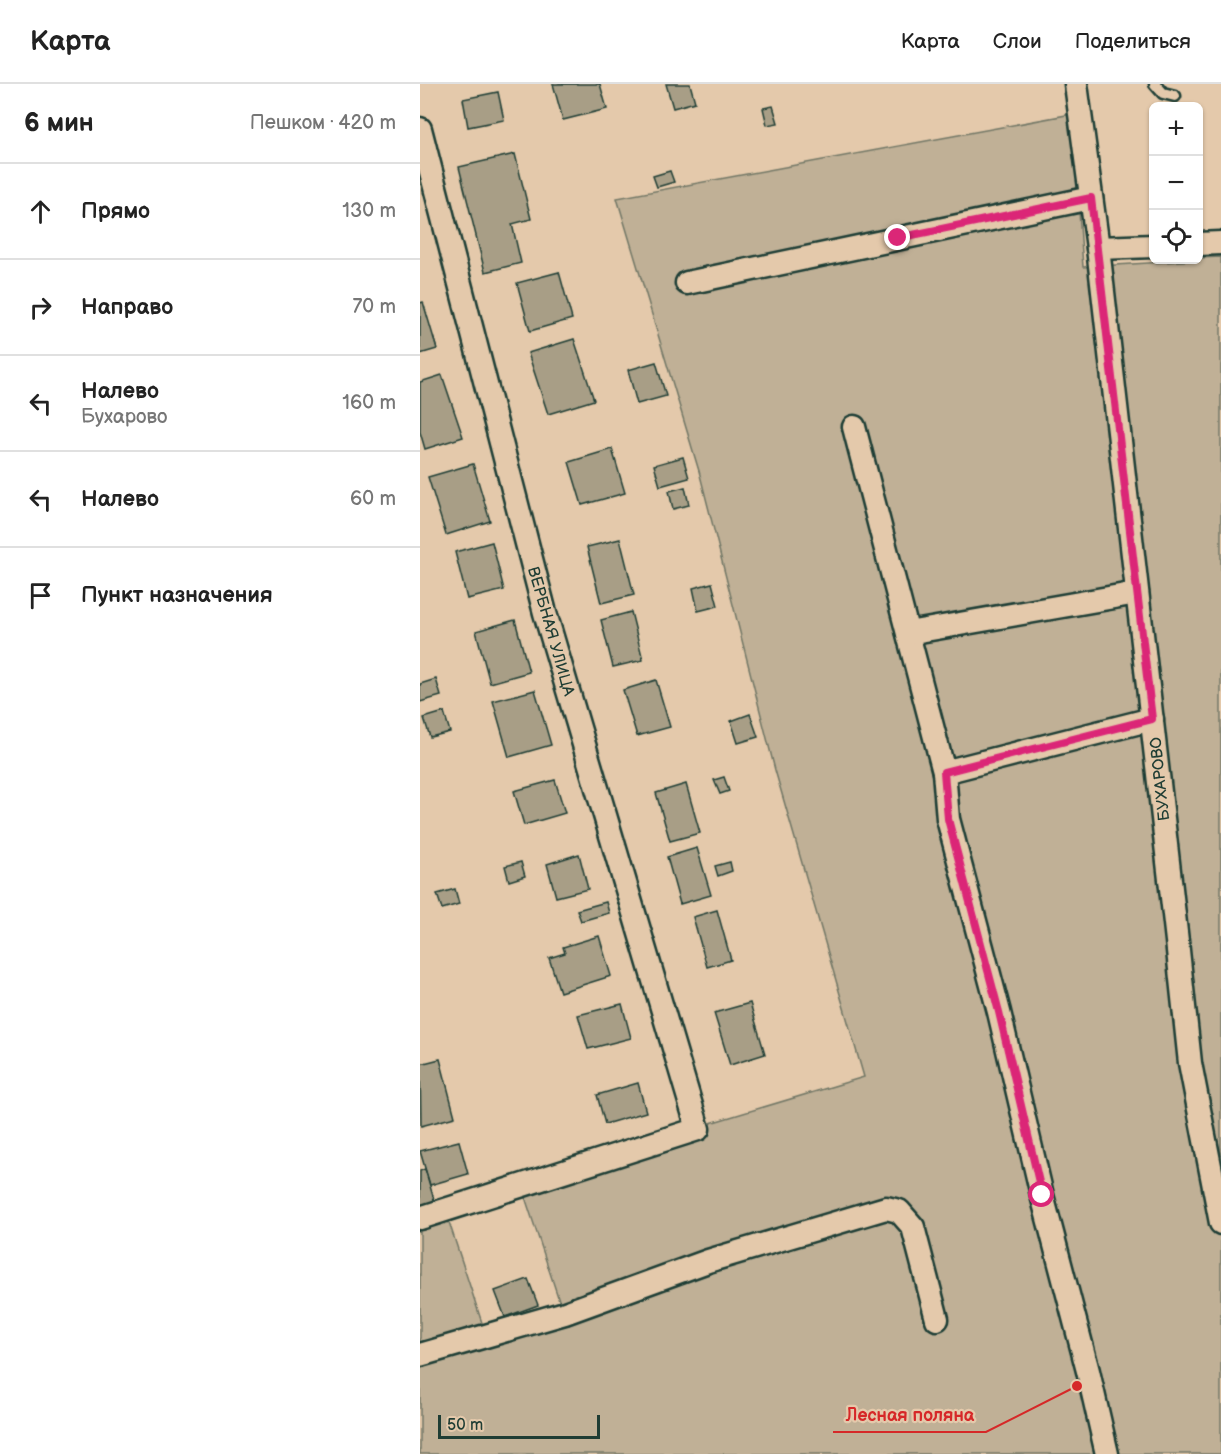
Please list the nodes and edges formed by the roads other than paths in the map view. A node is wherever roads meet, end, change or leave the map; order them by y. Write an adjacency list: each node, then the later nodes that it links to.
1 (1076, 84): 5 (street, БУХАРОВО)
2 (1155, 84): 3 (lane)
3 (1175, 96)
4 (420, 129): 16 (street, ВЕРБНАЯ УЛИЦА)
5 (1091, 198): 9 (street, БУХАРОВО); 10 (street)
6 (1221, 243): 7 (street)
7 (1203, 244)
8 (1149, 246): 9 (street)
9 (1098, 248): 12 (street, БУХАРОВО)
10 (687, 283)
11 (854, 427): 13 (street)
12 (1137, 593): 13 (street); 14 (street, БУХАРОВО)
13 (908, 633): 15 (street)
14 (1152, 719): 15 (street); 17 (street, БУХАРОВО)
15 (944, 772): 20 (street)
16 (420, 1218)
17 (1221, 1223)
18 (937, 1319): 19 (street)
19 (420, 1355)
20 (1107, 1454)

